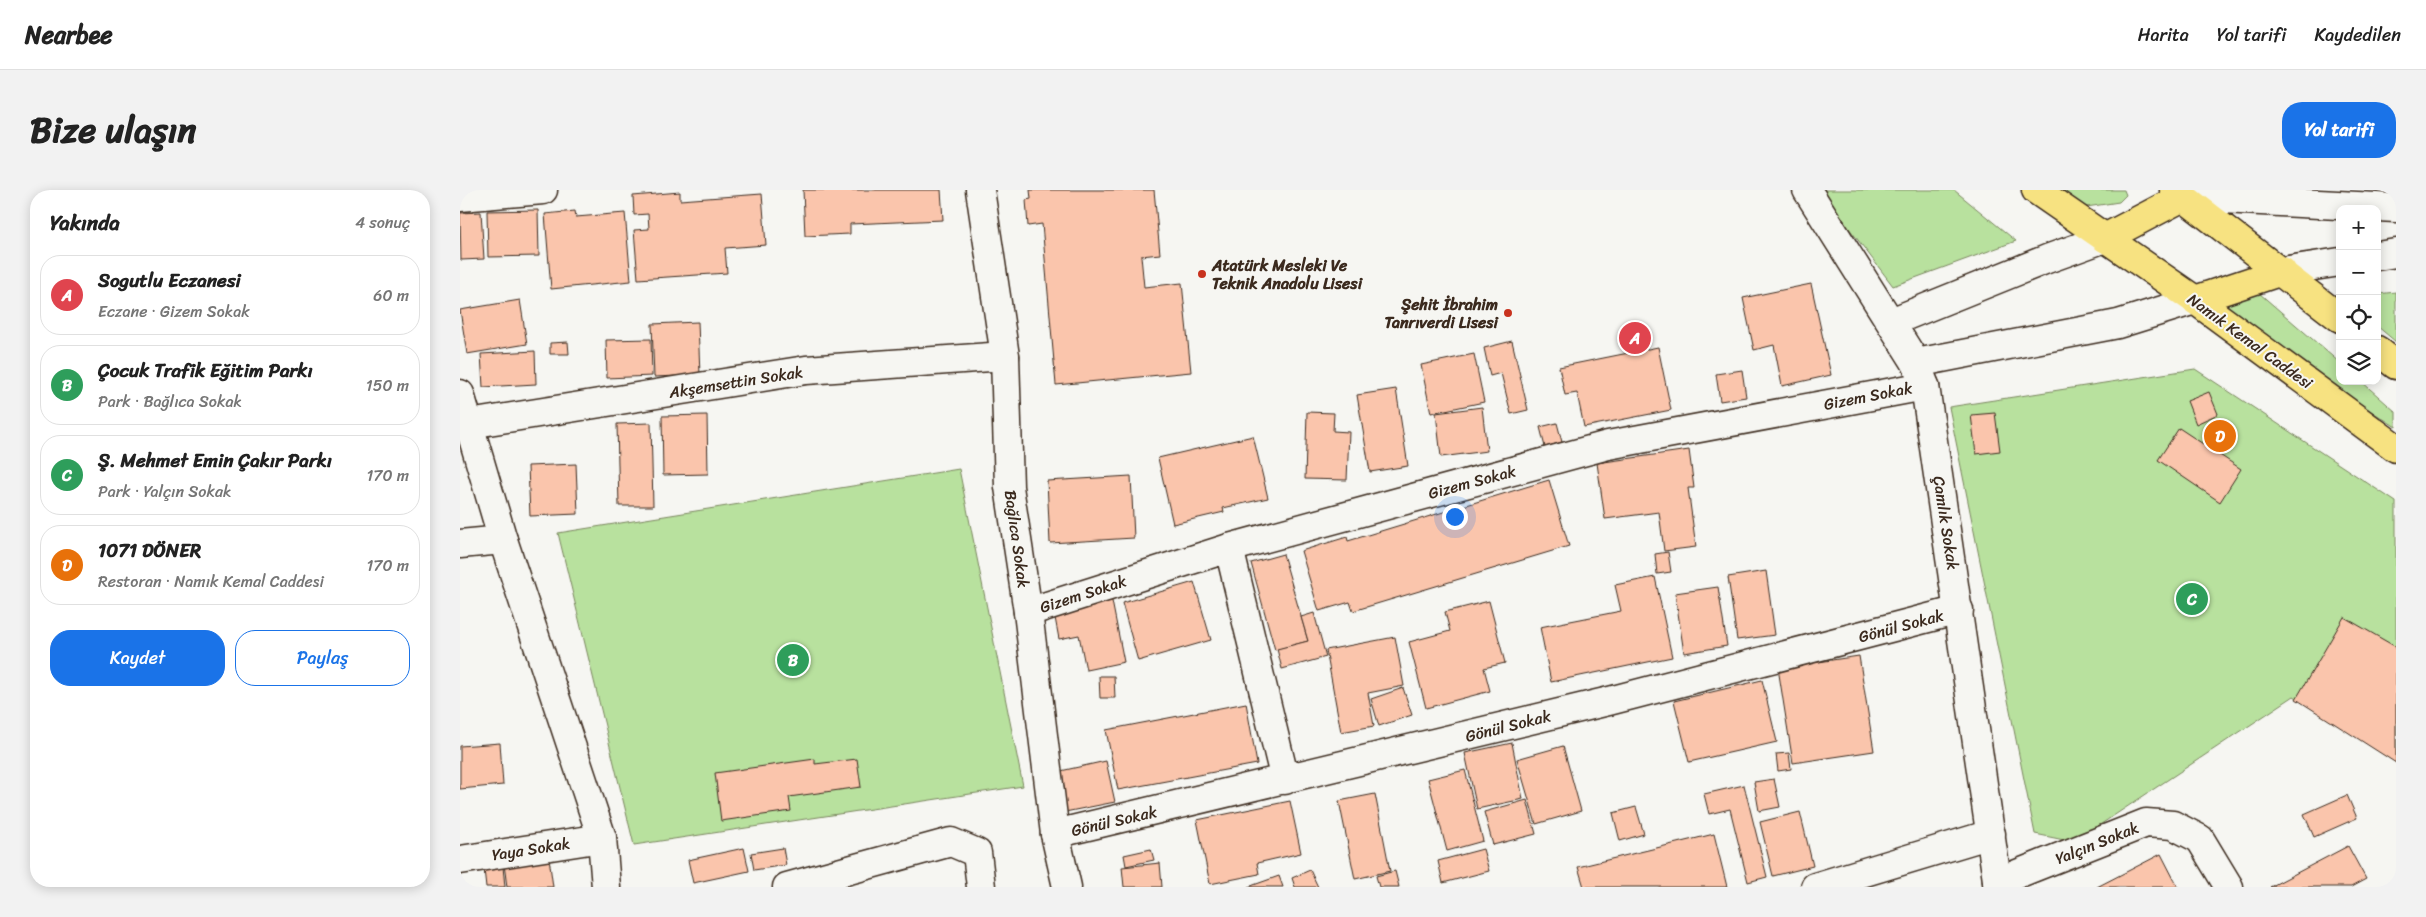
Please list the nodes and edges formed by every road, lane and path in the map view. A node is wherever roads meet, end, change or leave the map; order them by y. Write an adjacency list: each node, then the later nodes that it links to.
1 (543, 190): 6 (street)
2 (980, 190): 17 (street, Bağlıca Sokak)
3 (1807, 190): 15 (street, Çamlık Sokak)
4 (2036, 190): 8 (main road, Namık Kemal Caddesi)
5 (2179, 194): 7 (street); 8 (main road); 12 (main road)
6 (460, 198)
7 (2396, 208)
8 (2105, 238): 13 (main road, Namık Kemal Caddesi); 15 (street)
9 (2396, 253): 10 (street)
10 (2381, 255)
11 (2336, 263): 12 (street)
12 (2282, 272): 13 (main road); 14 (main road)
13 (2195, 300): 19 (street, Gizem Sokak); 22 (main road, Namık Kemal Caddesi)
14 (2336, 315)
15 (1891, 322): 19 (street, Çamlık Sokak)
16 (2381, 353): 18 (main road)
17 (1005, 356): 21 (street, Akşemsettin Sokak); 27 (street, Bağlıca Sokak)
18 (2396, 365)
19 (1921, 374): 25 (street, Gizem Sokak); 26 (street, Çamlık Sokak)
20 (460, 394): 21 (street)
21 (469, 424): 23 (street)
22 (2396, 448)
23 (503, 540): 24 (street); 31 (street)
24 (460, 544)
25 (1229, 548): 27 (street, Gizem Sokak); 28 (street)
26 (1959, 610): 28 (street, Gönül Sokak); 30 (street, Çamlık Sokak)
27 (1028, 612): 29 (street, Bağlıca Sokak)
28 (1285, 780): 29 (street, Gönül Sokak)
29 (1055, 834): 37 (street, Bağlıca Sokak)
30 (1992, 834): 33 (street, Çamlık Sokak); 38 (street)
31 (602, 838): 32 (street, Yaya Sokak); 34 (street)
32 (460, 860)
33 (1998, 885): 39 (street, Yalçın Sokak)
34 (606, 887)
35 (787, 887): 36 (street)
36 (982, 887)
37 (1067, 887)
38 (1815, 887)
39 (2229, 887)

